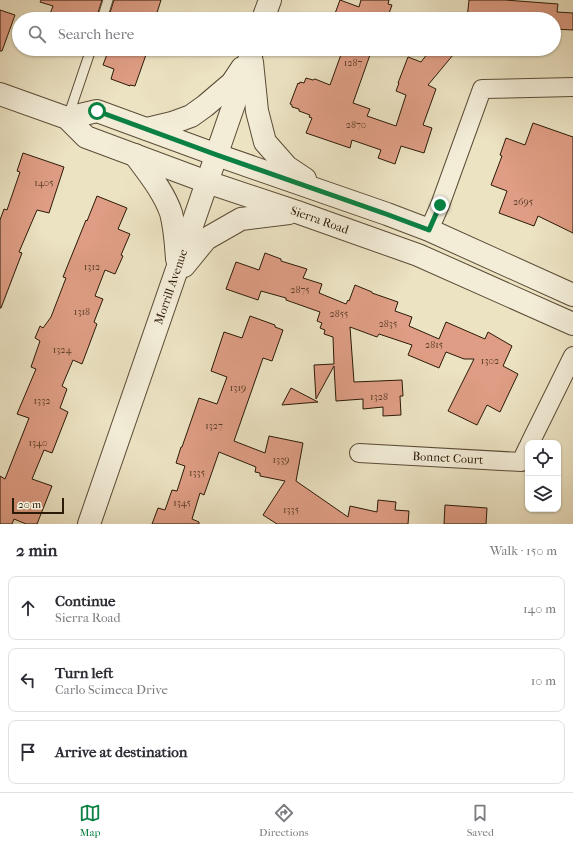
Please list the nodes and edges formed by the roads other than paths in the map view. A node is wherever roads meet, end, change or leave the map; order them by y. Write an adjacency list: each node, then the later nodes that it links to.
1 (108, 0): 3 (lane)
2 (270, 0): 4 (street)
3 (104, 12)
4 (266, 12)
5 (89, 56): 11 (lane)
6 (249, 56): 12 (street)
7 (251, 56): 14 (street, Morrill Avenue)
8 (252, 56): 16 (street)
9 (573, 87): 18 (street)
10 (0, 94): 11 (street, Sierra Road)
11 (67, 118): 12 (street); 13 (street, Sierra Road)
12 (147, 129): 14 (street)
13 (135, 155): 15 (street, Sierra Road); 19 (street)
14 (217, 155): 15 (street, Morrill Avenue); 16 (street)
15 (207, 182): 17 (street, Sierra Road); 19 (street, Morrill Avenue)
16 (330, 194): 18 (street)
17 (297, 212): 19 (street); 21 (street, Sierra Road)
18 (429, 230): 20 (street)
19 (176, 273): 26 (street, Morrill Avenue)
20 (573, 295)
21 (573, 324)
22 (573, 356): 23 (street)
23 (531, 440)
24 (359, 453): 25 (street, Bonnet Court)
25 (525, 453)
26 (89, 524)

